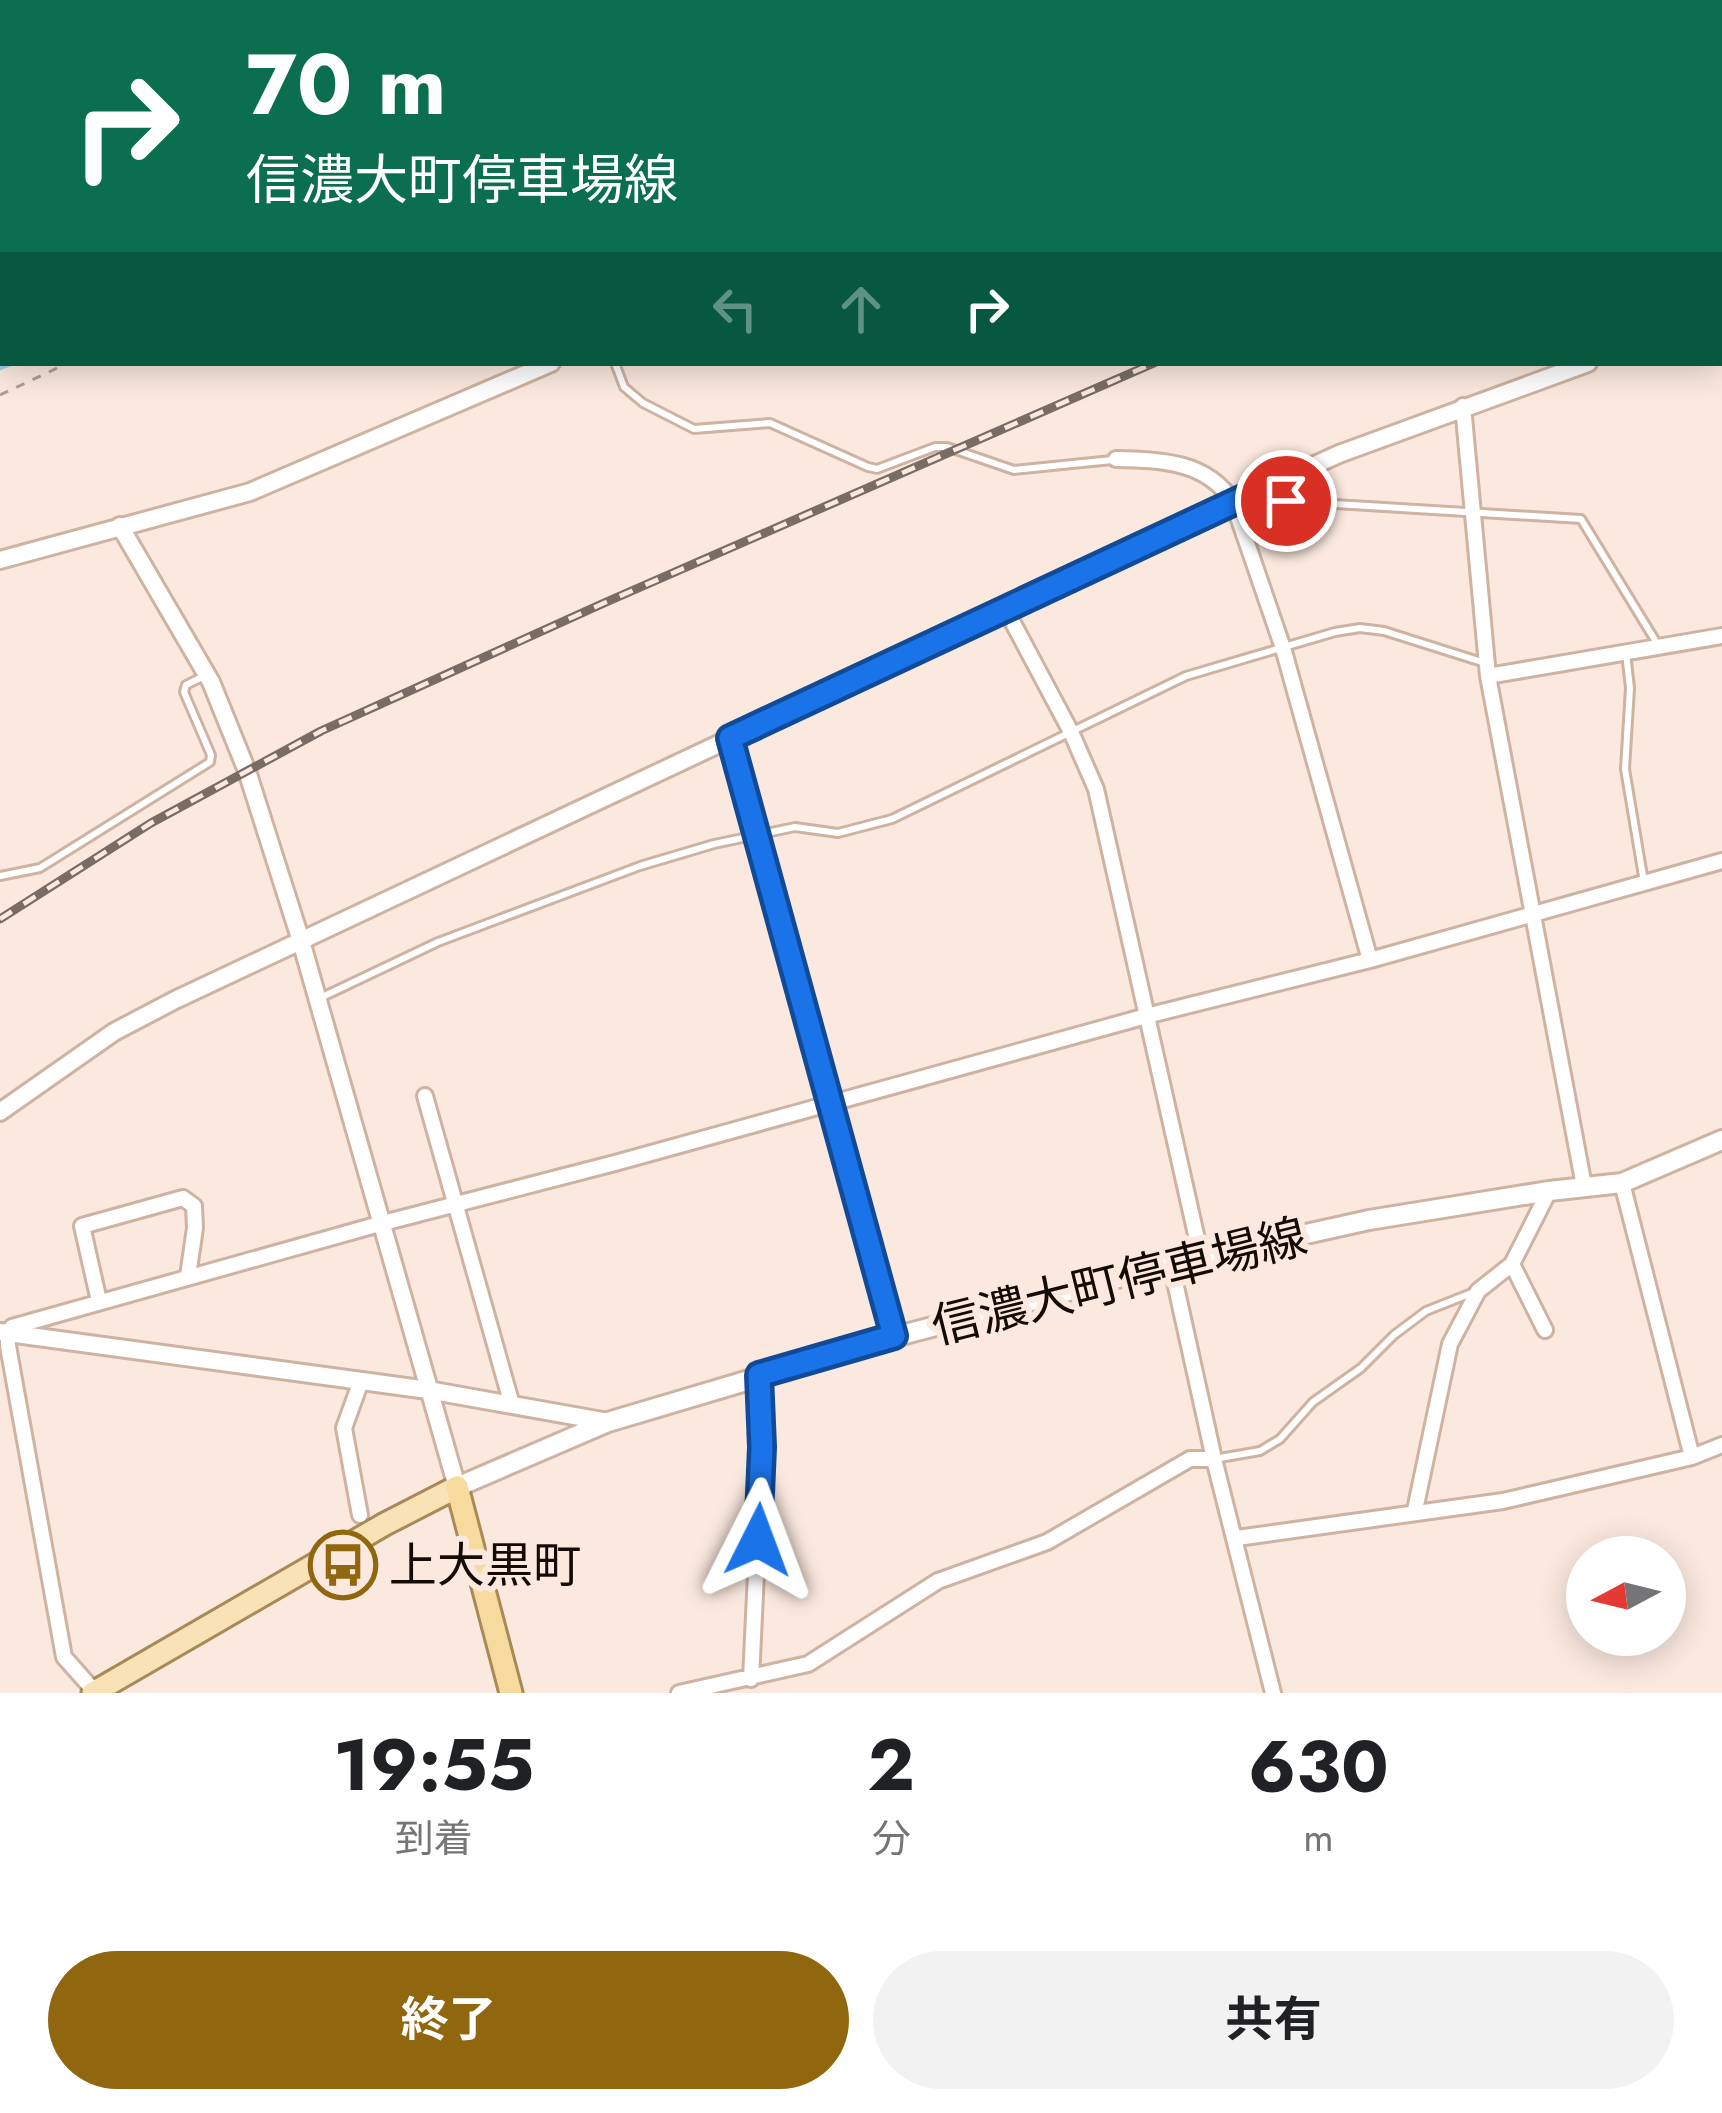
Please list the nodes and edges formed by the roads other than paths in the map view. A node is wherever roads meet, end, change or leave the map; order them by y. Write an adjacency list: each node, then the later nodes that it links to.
1 (544, 366): 9 (street)
2 (616, 366): 5 (lane)
3 (1579, 366): 4 (street)
4 (1463, 406): 6 (street); 8 (street)
5 (1116, 459): 7 (street)
6 (1262, 489): 7 (street); 8 (lane)
7 (1233, 502): 11 (street); 13 (street)
8 (1474, 512): 14 (lane); 16 (street)
9 (120, 526): 10 (street); 17 (street)
10 (0, 560)
11 (1005, 608): 18 (street); 19 (street)
12 (1722, 636): 14 (street)
13 (1283, 647): 16 (lane); 18 (lane); 26 (street)
14 (1659, 648): 15 (street)
15 (1626, 653): 16 (street); 23 (lane)
16 (1488, 669): 24 (street)
17 (206, 674): 22 (lane); 25 (street)
18 (1071, 732): 20 (lane); 28 (street)
19 (730, 738): 20 (street); 25 (street)
20 (758, 837): 27 (lane); 30 (street)
21 (1722, 861): 23 (street)
22 (0, 876)
23 (1645, 885): 24 (street)
24 (1534, 915): 26 (street); 34 (street)
25 (302, 941): 27 (street); 31 (street)
26 (1370, 960): 28 (street)
27 (318, 999): 37 (street)
28 (1150, 1016): 30 (street); 38 (street)
29 (425, 1096): 36 (street)
30 (829, 1102): 36 (street); 46 (street)
31 (0, 1112)
32 (1722, 1140): 33 (main road, 信濃大町停車場線)
33 (1622, 1184): 34 (main road, 信濃大町停車場線); 53 (street)
34 (1584, 1186): 35 (main road, 信濃大町停車場線)
35 (1550, 1191): 38 (main road, 信濃大町停車場線); 40 (street)
36 (456, 1204): 37 (street); 50 (street)
37 (383, 1222): 41 (street); 49 (street)
38 (1202, 1257): 39 (main road, 信濃大町停車場線)
39 (1171, 1264): 46 (main road, 信濃大町停車場線); 54 (street)
40 (1512, 1264): 42 (street); 44 (street)
41 (188, 1276): 43 (street); 43 (street)
42 (1478, 1291): 54 (lane); 56 (street)
43 (99, 1301): 45 (street)
44 (1545, 1330)
45 (4, 1333): 48 (street); 60 (street)
46 (894, 1336): 47 (main road, 信濃大町停車場線)
47 (759, 1375): 51 (main road, 信濃大町停車場線); 59 (street)
48 (361, 1381): 49 (street); 57 (street)
49 (428, 1390): 50 (street); 55 (street)
50 (512, 1405): 51 (street)
51 (608, 1422): 55 (main road, 信濃大町停車場線)
52 (1722, 1445): 53 (street)
53 (1692, 1457): 56 (street)
54 (1214, 1460): 58 (street); 59 (street)
55 (457, 1487): 60 (main road); 61 (highway)
56 (1415, 1510): 58 (street)
57 (360, 1516)
58 (1237, 1538): 63 (street)
59 (751, 1679): 62 (street)
60 (95, 1692)
61 (511, 1693)
62 (679, 1693)
63 (1274, 1693)

